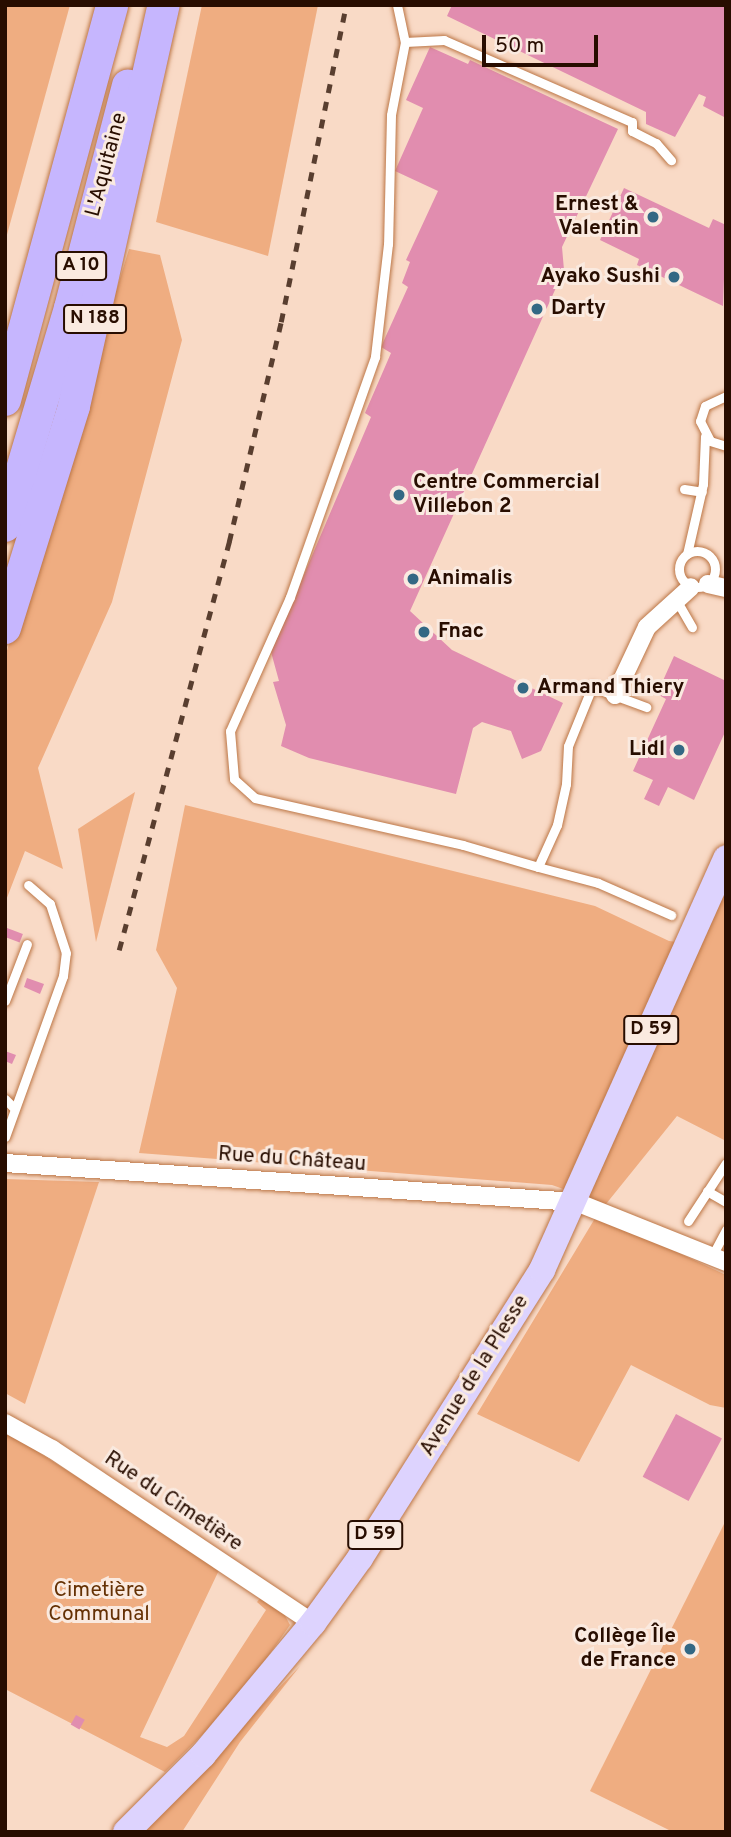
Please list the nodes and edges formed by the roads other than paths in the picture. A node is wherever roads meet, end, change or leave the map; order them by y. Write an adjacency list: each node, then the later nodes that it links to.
1 (112, 5): 9 (highway, A 10)
2 (150, 5): 15 (highway, L'Aquitaine / A 10)
3 (164, 5): 25 (highway, N 188)
4 (397, 5): 5 (lane)
5 (405, 42): 6 (lane); 29 (lane)
6 (671, 160)
7 (726, 387): 8 (lane)
8 (722, 397): 10 (lane)
9 (5, 400)
10 (705, 436): 11 (lane); 12 (lane)
11 (722, 445): 12 (lane)
12 (705, 467): 14 (lane)
13 (684, 489): 14 (lane)
14 (702, 492): 16 (lane)
15 (5, 526)
16 (695, 537): 17 (lane); 18 (lane)
17 (704, 553): 18 (lane); 20 (lane)
18 (687, 554): 21 (lane)
19 (726, 560): 20 (lane)
20 (714, 562): 21 (lane)
21 (699, 585): 22 (street); 23 (street)
22 (726, 588)
23 (678, 603): 24 (lane); 26 (street)
24 (692, 627)
25 (5, 628)
26 (615, 695): 27 (lane); 29 (lane)
27 (646, 707)
28 (724, 863): 40 (main road, Avenue de la Plesse / D 59)
29 (538, 867): 31 (lane)
30 (27, 885): 35 (lane)
31 (671, 915)
32 (27, 944): 33 (lane)
33 (5, 1001)
34 (5, 1099): 35 (lane)
35 (13, 1107): 36 (lane)
36 (5, 1138)
37 (5, 1163): 40 (street, Rue du Château)
38 (726, 1163): 39 (lane)
39 (707, 1191): 41 (lane); 42 (lane)
40 (576, 1202): 44 (street, Rue du Château); 46 (main road, Avenue de la Plesse / D 59)
41 (726, 1202)
42 (688, 1221)
43 (726, 1230): 44 (lane)
44 (719, 1259)
45 (5, 1423): 46 (street, Rue du Cimetière)
46 (313, 1623): 47 (main road, Avenue de la Plesse / D 59)
47 (126, 1832)

